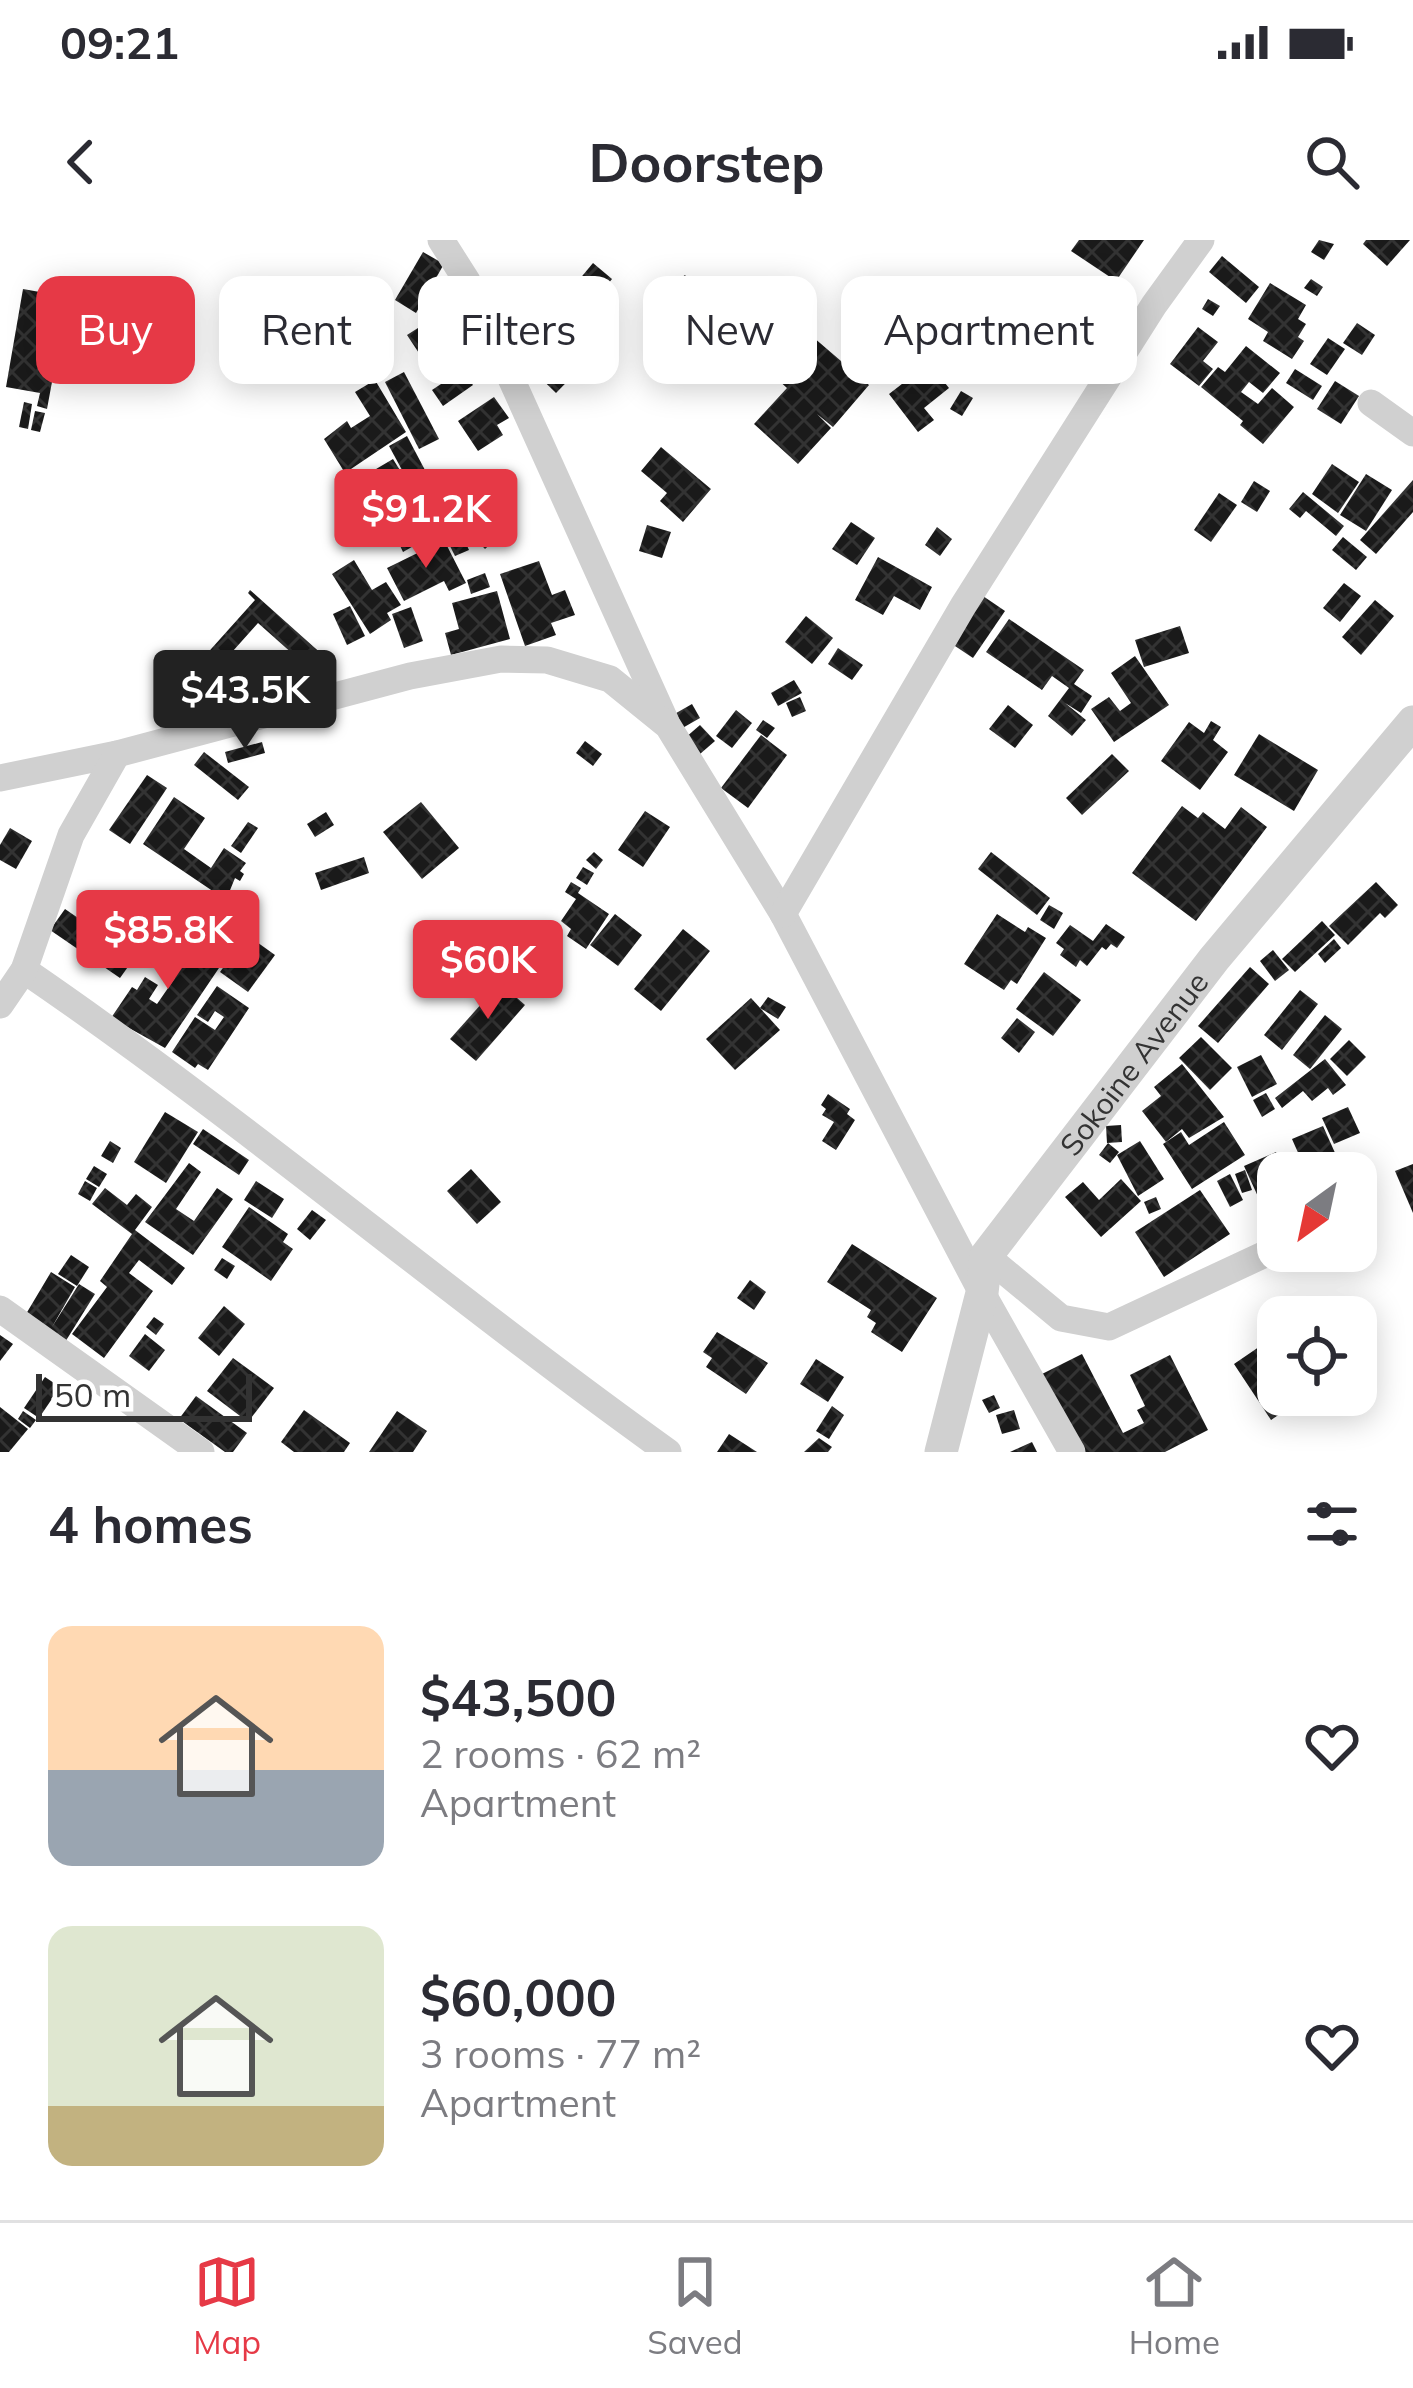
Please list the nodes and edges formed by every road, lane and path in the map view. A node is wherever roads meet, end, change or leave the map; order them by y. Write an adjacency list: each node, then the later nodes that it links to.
1 (441, 240): 6 (street)
2 (1201, 240): 9 (street)
3 (1371, 404): 4 (street)
4 (1413, 433)
5 (1413, 722): 12 (street, Sokoine Avenue)
6 (668, 726): 7 (street); 9 (street)
7 (116, 754): 8 (street); 10 (street)
8 (0, 778)
9 (782, 914): 14 (street)
10 (25, 970): 11 (street); 17 (street)
11 (0, 1006)
12 (986, 1256): 13 (street); 14 (street)
13 (1257, 1257)
14 (982, 1293): 18 (street); 19 (street)
15 (0, 1309): 16 (street)
16 (201, 1452)
17 (668, 1452)
18 (941, 1452)
19 (1072, 1452)

